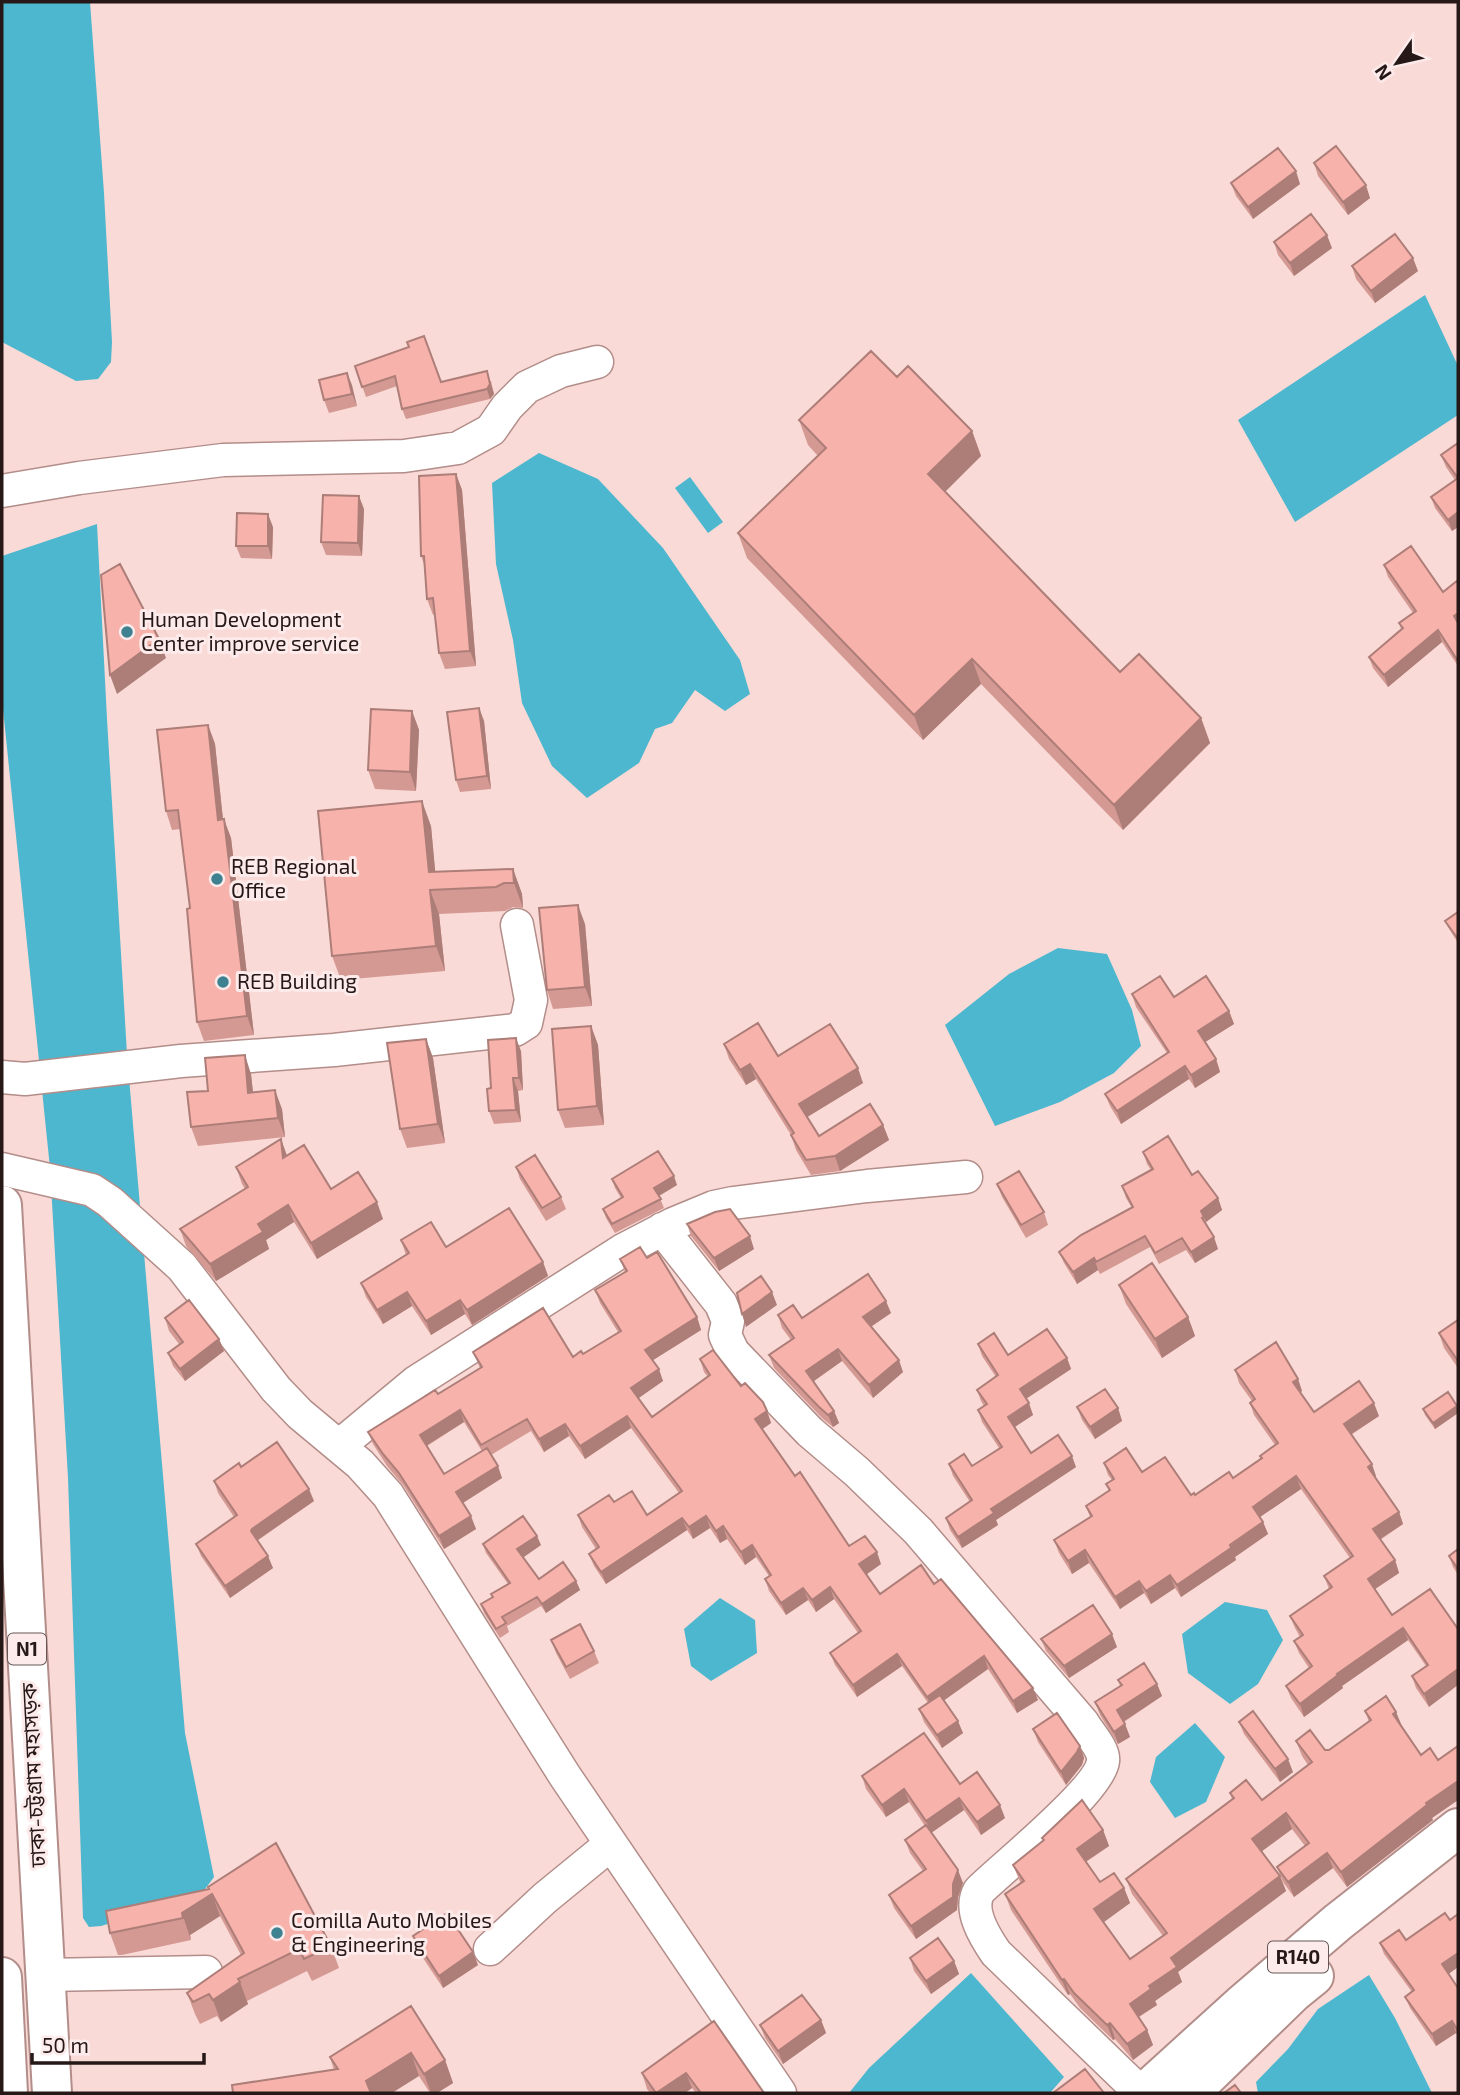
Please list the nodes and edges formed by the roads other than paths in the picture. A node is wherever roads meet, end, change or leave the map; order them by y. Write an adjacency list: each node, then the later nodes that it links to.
1 (597, 362): 2 (street)
2 (2, 491)
3 (517, 925): 4 (street)
4 (2, 1077)
5 (2, 1170): 9 (street)
6 (966, 1177): 8 (street)
7 (2, 1205): 15 (main road, ঢাকা-চট্টগ্রাম মহাসড়ক / N1)
8 (662, 1229): 9 (street); 20 (street)
9 (339, 1446): 11 (street)
10 (1458, 1828): 20 (main road, R140)
11 (611, 1844): 13 (street); 19 (street)
12 (1458, 1862): 21 (main road, R140)
13 (490, 1949)
14 (205, 1972): 15 (street)
15 (45, 1975): 18 (main road, ঢাকা-চট্টগ্রাম মহাসড়ক / N1)
16 (2, 1977): 17 (main road)
17 (8, 2093)
18 (52, 2093)
19 (780, 2093)
20 (1143, 2093)
21 (1190, 2093)

